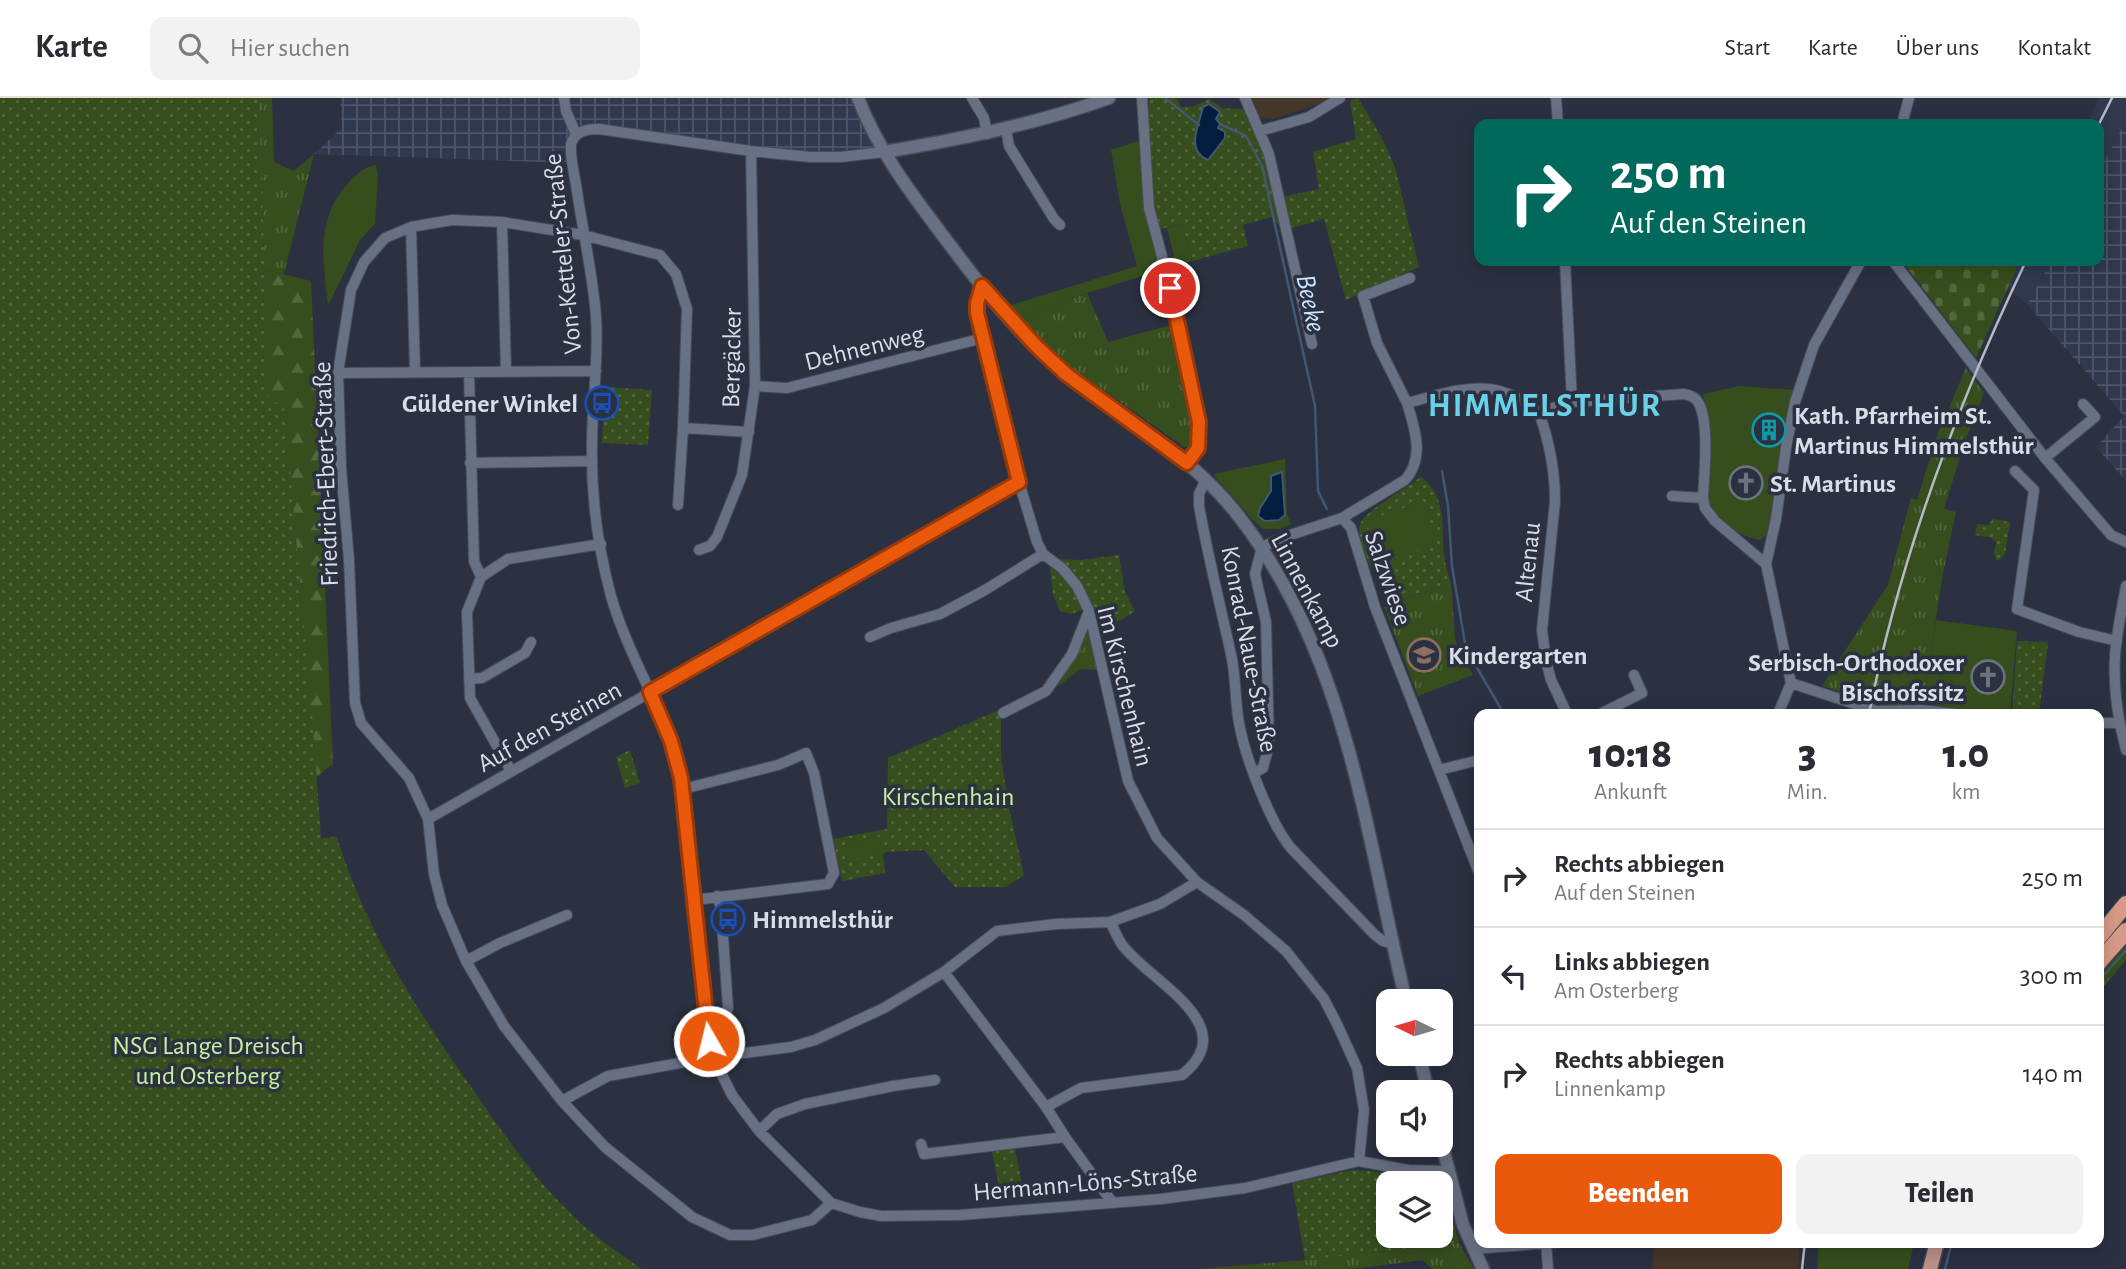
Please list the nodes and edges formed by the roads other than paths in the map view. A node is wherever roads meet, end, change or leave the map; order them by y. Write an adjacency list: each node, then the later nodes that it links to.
1 (564, 98): 14 (street)
2 (858, 98): 17 (main road, Linnenkamp)
3 (972, 98): 15 (street)
4 (1109, 98): 12 (main road, Von-Ketteler-Straße)
5 (1142, 98): 44 (street)
6 (1245, 98): 13 (street)
7 (1340, 98): 13 (street)
8 (1556, 98): 10 (street)
9 (1907, 98): 11 (street)
10 (1558, 119)
11 (1903, 119)
12 (1006, 129): 15 (main road, Von-Ketteler-Straße); 19 (street)
13 (1260, 131): 28 (street)
14 (576, 134): 16 (street, Von-Ketteler-Straße); 21 (street, Von-Ketteler-Straße)
15 (987, 134): 17 (main road, Von-Ketteler-Straße)
16 (751, 151): 17 (street, Von-Ketteler-Straße); 34 (street, Bergäcker)
17 (884, 152): 26 (main road, Linnenkamp)
18 (502, 222): 20 (street, Friedrich-Ebert-Straße); 21 (street, Friedrich-Ebert-Straße); 29 (street)
19 (1060, 225)
20 (411, 227): 31 (street); 33 (street, Friedrich-Ebert-Straße)
21 (583, 235): 30 (street, Von-Ketteler-Straße); 39 (street, Friedrich-Ebert-Straße)
22 (1565, 266): 36 (street)
23 (1858, 266): 57 (street)
24 (1898, 266): 41 (street)
25 (1410, 278): 35 (street)
26 (982, 286): 27 (street); 44 (main road, Linnenkamp)
27 (984, 338): 34 (street, Dehnenweg); 47 (street)
28 (1312, 344)
29 (506, 371): 30 (street); 32 (street)
30 (596, 371): 42 (street, Von-Ketteler-Straße)
31 (415, 372): 32 (street); 33 (street)
32 (469, 372): 43 (street)
33 (338, 373): 81 (street, Friedrich-Ebert-Straße)
34 (755, 386): 40 (street, Bergäcker)
35 (1407, 402): 38 (street); 51 (street)
36 (1573, 402): 38 (street); 49 (street)
37 (2082, 404): 41 (street)
38 (1539, 412): 68 (street, Altenau)
39 (683, 428): 40 (street); 50 (street, Friedrich-Ebert-Straße)
40 (749, 432): 55 (street, Bergäcker)
41 (2045, 458): 52 (street)
42 (592, 461): 43 (street); 53 (street, Von-Ketteler-Straße)
43 (470, 463): 58 (street)
44 (1187, 463): 46 (main road, Linnenkamp)
45 (2015, 471): 62 (street)
46 (1206, 479): 54 (main road, Linnenkamp); 79 (street, Konrad-Naue-Straße)
47 (1019, 482): 56 (street); 67 (street, Auf den Steinen)
48 (1672, 496): 49 (street)
49 (1703, 498): 57 (street)
50 (678, 505)
51 (1342, 518): 54 (street); 77 (street, Salzwiese)
52 (2126, 542)
53 (601, 544): 58 (street); 67 (street, Von-Ketteler-Straße)
54 (1262, 547): 79 (street); 91 (main road, Linnenkamp)
55 (699, 550)
56 (1043, 554): 60 (street, Im Kirschenhain); 61 (street)
57 (1766, 564): 66 (street)
58 (481, 576): 65 (street)
59 (2126, 586): 62 (street)
60 (1089, 611): 72 (street); 83 (street, Im Kirschenhain)
61 (870, 637)
62 (2117, 641): 74 (street)
63 (531, 642): 65 (street)
64 (1634, 676): 69 (street)
65 (469, 679): 78 (street)
66 (1791, 682): 70 (street); 71 (street)
67 (650, 692): 78 (street, Auf den Steinen); 80 (street, Von-Ketteler-Straße)
68 (1565, 709)
69 (1610, 709)
70 (1780, 709)
71 (1870, 709)
72 (1003, 713)
73 (2104, 723): 74 (street)
74 (2119, 723): 75 (street)
75 (2126, 750)
76 (1474, 761): 77 (street)
77 (1439, 770): 82 (street, Salzwiese)
78 (511, 771): 81 (street, Auf den Steinen)
79 (1254, 773): 91 (street, Konrad-Naue-Straße)
80 (682, 789): 84 (street); 85 (street, Von-Ketteler-Straße)
81 (428, 819): 93 (street, Friedrich-Ebert-Straße)
82 (1473, 844)
83 (1197, 882): 88 (street); 105 (street, Im Kirschenhain)
84 (717, 896): 85 (street); 96 (street)
85 (694, 900): 96 (street, Von-Ketteler-Straße)
86 (2126, 904): 89 (highway)
87 (567, 915): 93 (street)
88 (1110, 922): 94 (street); 100 (street)
89 (2104, 931)
90 (2126, 931): 92 (highway)
91 (1392, 943): 95 (main road, Linnenkamp)
92 (2104, 956)
93 (466, 961): 99 (street, Friedrich-Ebert-Straße)
94 (944, 972): 97 (street); 100 (street)
95 (1403, 989)
96 (705, 1021): 97 (street, Von-Ketteler-Straße)
97 (713, 1058): 99 (street); 101 (street, Von-Ketteler-Straße)
98 (935, 1080): 101 (street)
99 (562, 1101): 109 (street, Friedrich-Ebert-Straße)
100 (1046, 1107): 102 (street)
101 (759, 1131): 109 (street, Von-Ketteler-Straße)
102 (1065, 1137): 103 (street); 108 (street)
103 (921, 1144)
104 (1445, 1157): 106 (main road)
105 (1359, 1161): 106 (street, Hermann-Löns-Straße); 108 (street, Hermann-Löns-Straße)
106 (1449, 1171)
107 (1453, 1187): 113 (main road)
108 (1112, 1202): 109 (street, Hermann-Löns-Straße)
109 (831, 1203)
110 (1488, 1248): 113 (street)
111 (1546, 1248): 115 (street)
112 (1935, 1248): 116 (main road)
113 (1473, 1249): 114 (main road)
114 (1483, 1269)
115 (1549, 1269)
116 (1930, 1269)

